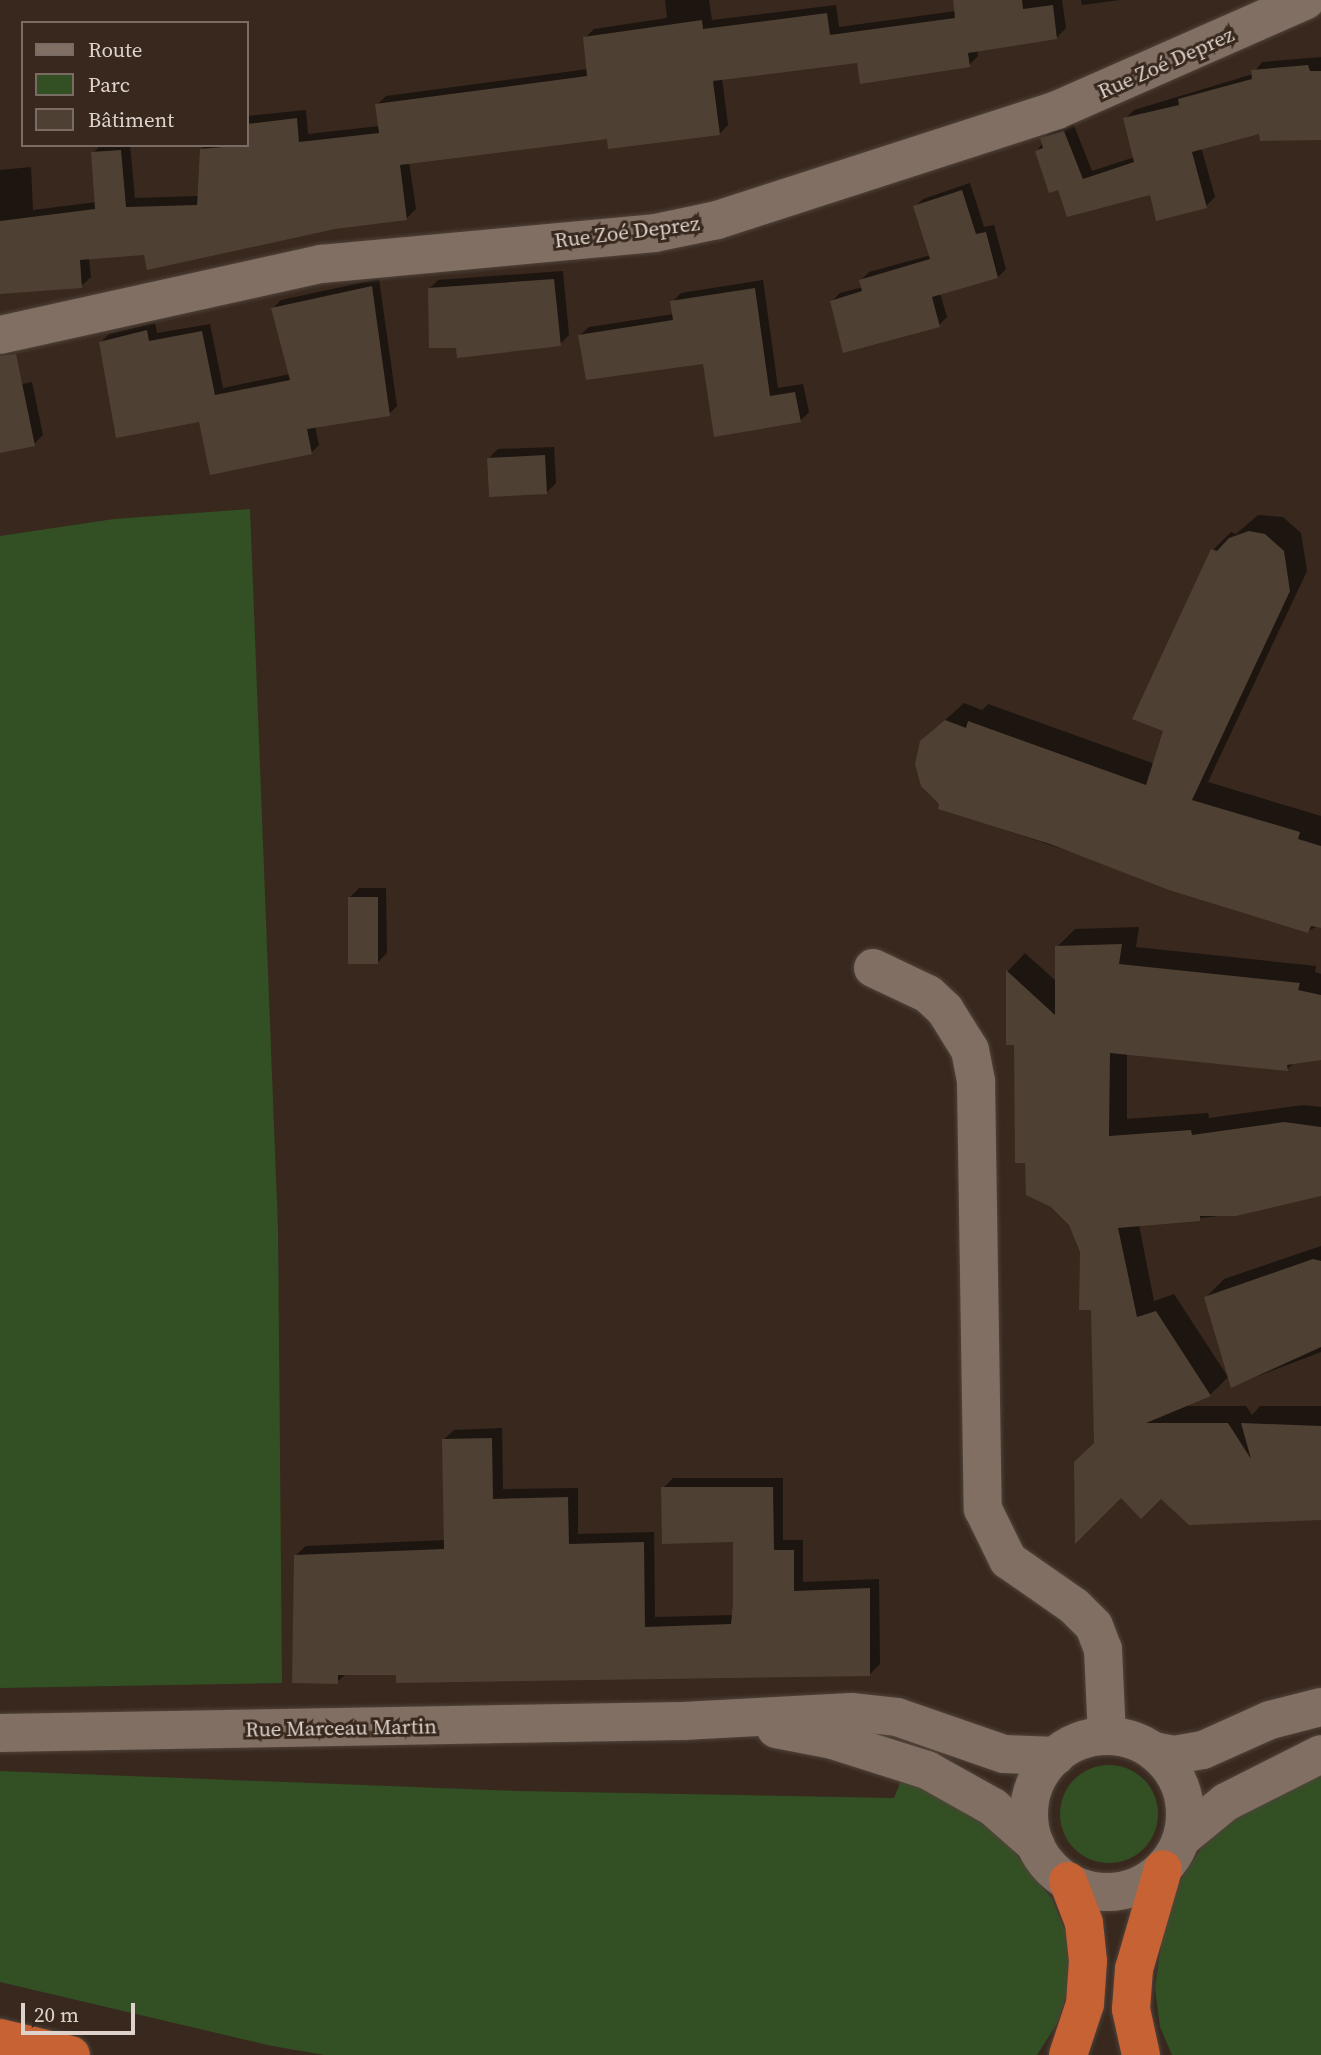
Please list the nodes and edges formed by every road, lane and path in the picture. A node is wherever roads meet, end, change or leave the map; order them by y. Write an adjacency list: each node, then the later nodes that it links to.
1 (1306, 0): 2 (street, Rue Zoé Deprez)
2 (0, 335)
3 (873, 968): 7 (street)
4 (1321, 1707): 8 (street, Rue Marceau Martin)
5 (683, 1721): 6 (street, Rue Marceau Martin); 10 (street, Rue Marceau Martin); 11 (street, Rue Marceau Martin)
6 (0, 1733)
7 (1107, 1737): 8 (street, Rue Marceau Martin); 10 (street, Rue Marceau Martin)
8 (1153, 1751): 12 (street)
9 (1321, 1755): 12 (street, Rue Marceau Martin)
10 (1056, 1756): 11 (street, Rue Marceau Martin)
11 (1036, 1845): 13 (street, Rue Marceau Martin)
12 (1172, 1854): 13 (street, Rue Marceau Martin); 17 (highway)
13 (1068, 1881): 16 (highway)
14 (0, 2038): 15 (highway)
15 (71, 2055)
16 (1068, 2055)
17 (1141, 2055)

